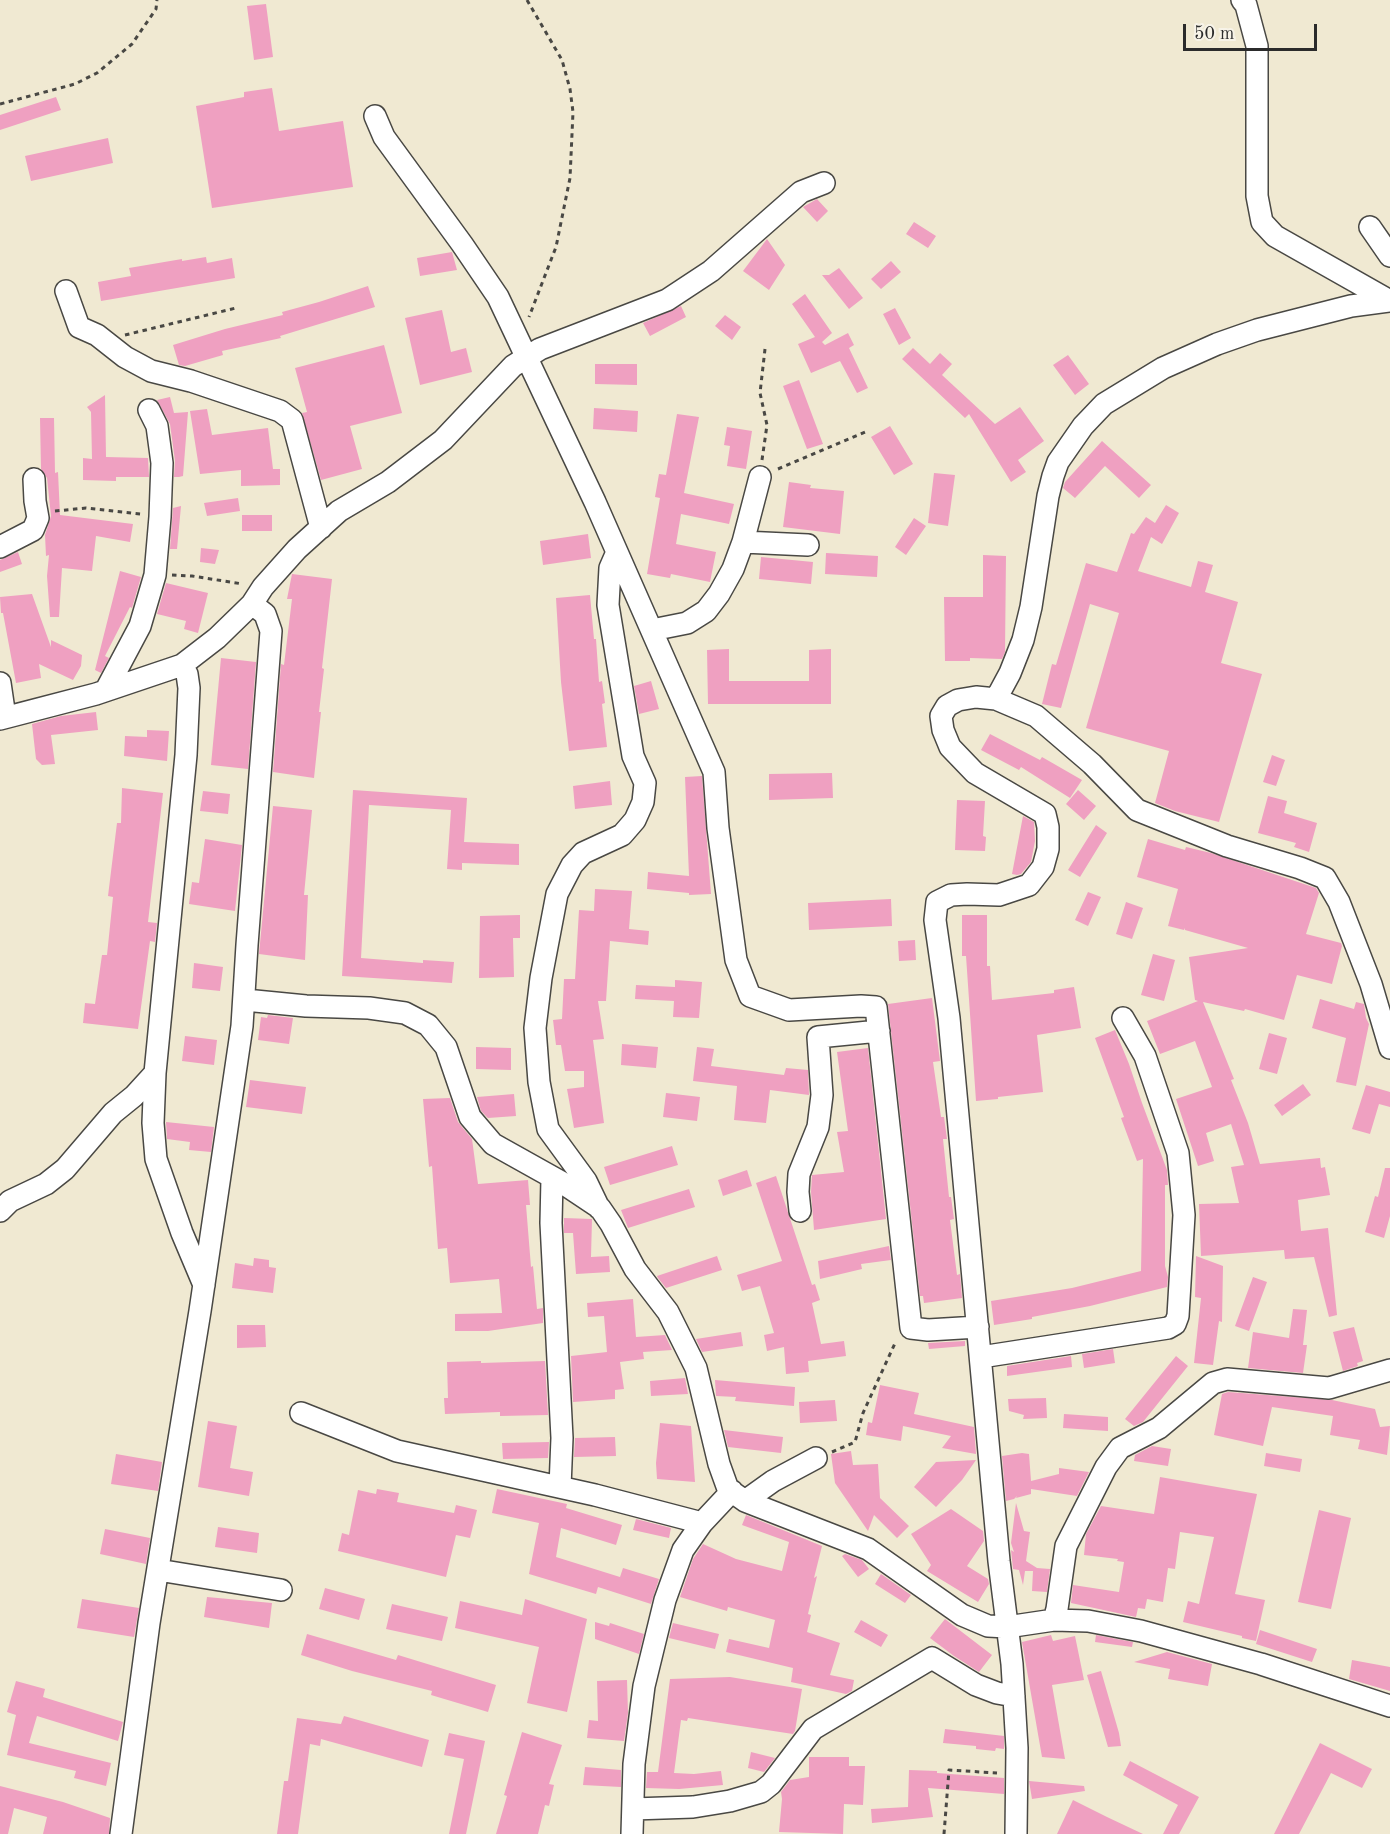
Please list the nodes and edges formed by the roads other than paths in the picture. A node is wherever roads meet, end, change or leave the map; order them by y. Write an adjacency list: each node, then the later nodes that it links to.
1 (1242, 0): 7 (street)
2 (375, 116): 8 (street)
3 (824, 183): 8 (street)
4 (1370, 227): 5 (street)
5 (1390, 256)
6 (66, 291): 12 (street)
7 (1390, 301): 22 (street)
8 (524, 350): 12 (street); 16 (street)
9 (149, 410): 21 (street)
10 (760, 477): 13 (street)
11 (34, 479): 15 (street)
12 (321, 528): 17 (street)
13 (744, 542): 14 (street); 18 (street)
14 (808, 545)
15 (0, 547)
16 (617, 552): 18 (street); 30 (street)
17 (258, 596): 19 (street); 24 (street)
18 (652, 630): 26 (street)
19 (182, 664): 21 (street); 28 (street)
20 (0, 683): 23 (street)
21 (106, 690): 23 (street)
22 (996, 699): 27 (street); 34 (street)
23 (3, 718)
24 (245, 1000): 29 (street); 33 (street)
25 (1123, 1018): 35 (street)
26 (879, 1031): 32 (street); 34 (street)
27 (1390, 1048)
28 (155, 1073): 31 (street); 33 (street)
29 (552, 1178): 30 (street); 39 (street)
30 (600, 1208): 40 (street)
31 (0, 1211)
32 (800, 1211)
33 (204, 1286): 42 (street)
34 (978, 1327): 35 (street)
35 (981, 1357): 45 (street)
36 (1390, 1370): 44 (street)
37 (301, 1413): 39 (street)
38 (816, 1458): 40 (street)
39 (560, 1487): 41 (street)
40 (739, 1496): 41 (street); 45 (street)
41 (702, 1523): 48 (street)
42 (158, 1570): 43 (street); 49 (street)
43 (281, 1590)
44 (1054, 1620): 45 (street); 47 (street)
45 (1008, 1626): 46 (street)
46 (1014, 1696): 48 (street); 51 (street)
47 (1390, 1706)
48 (633, 1809): 50 (street)
49 (121, 1834)
50 (632, 1834)
51 (1016, 1834)

